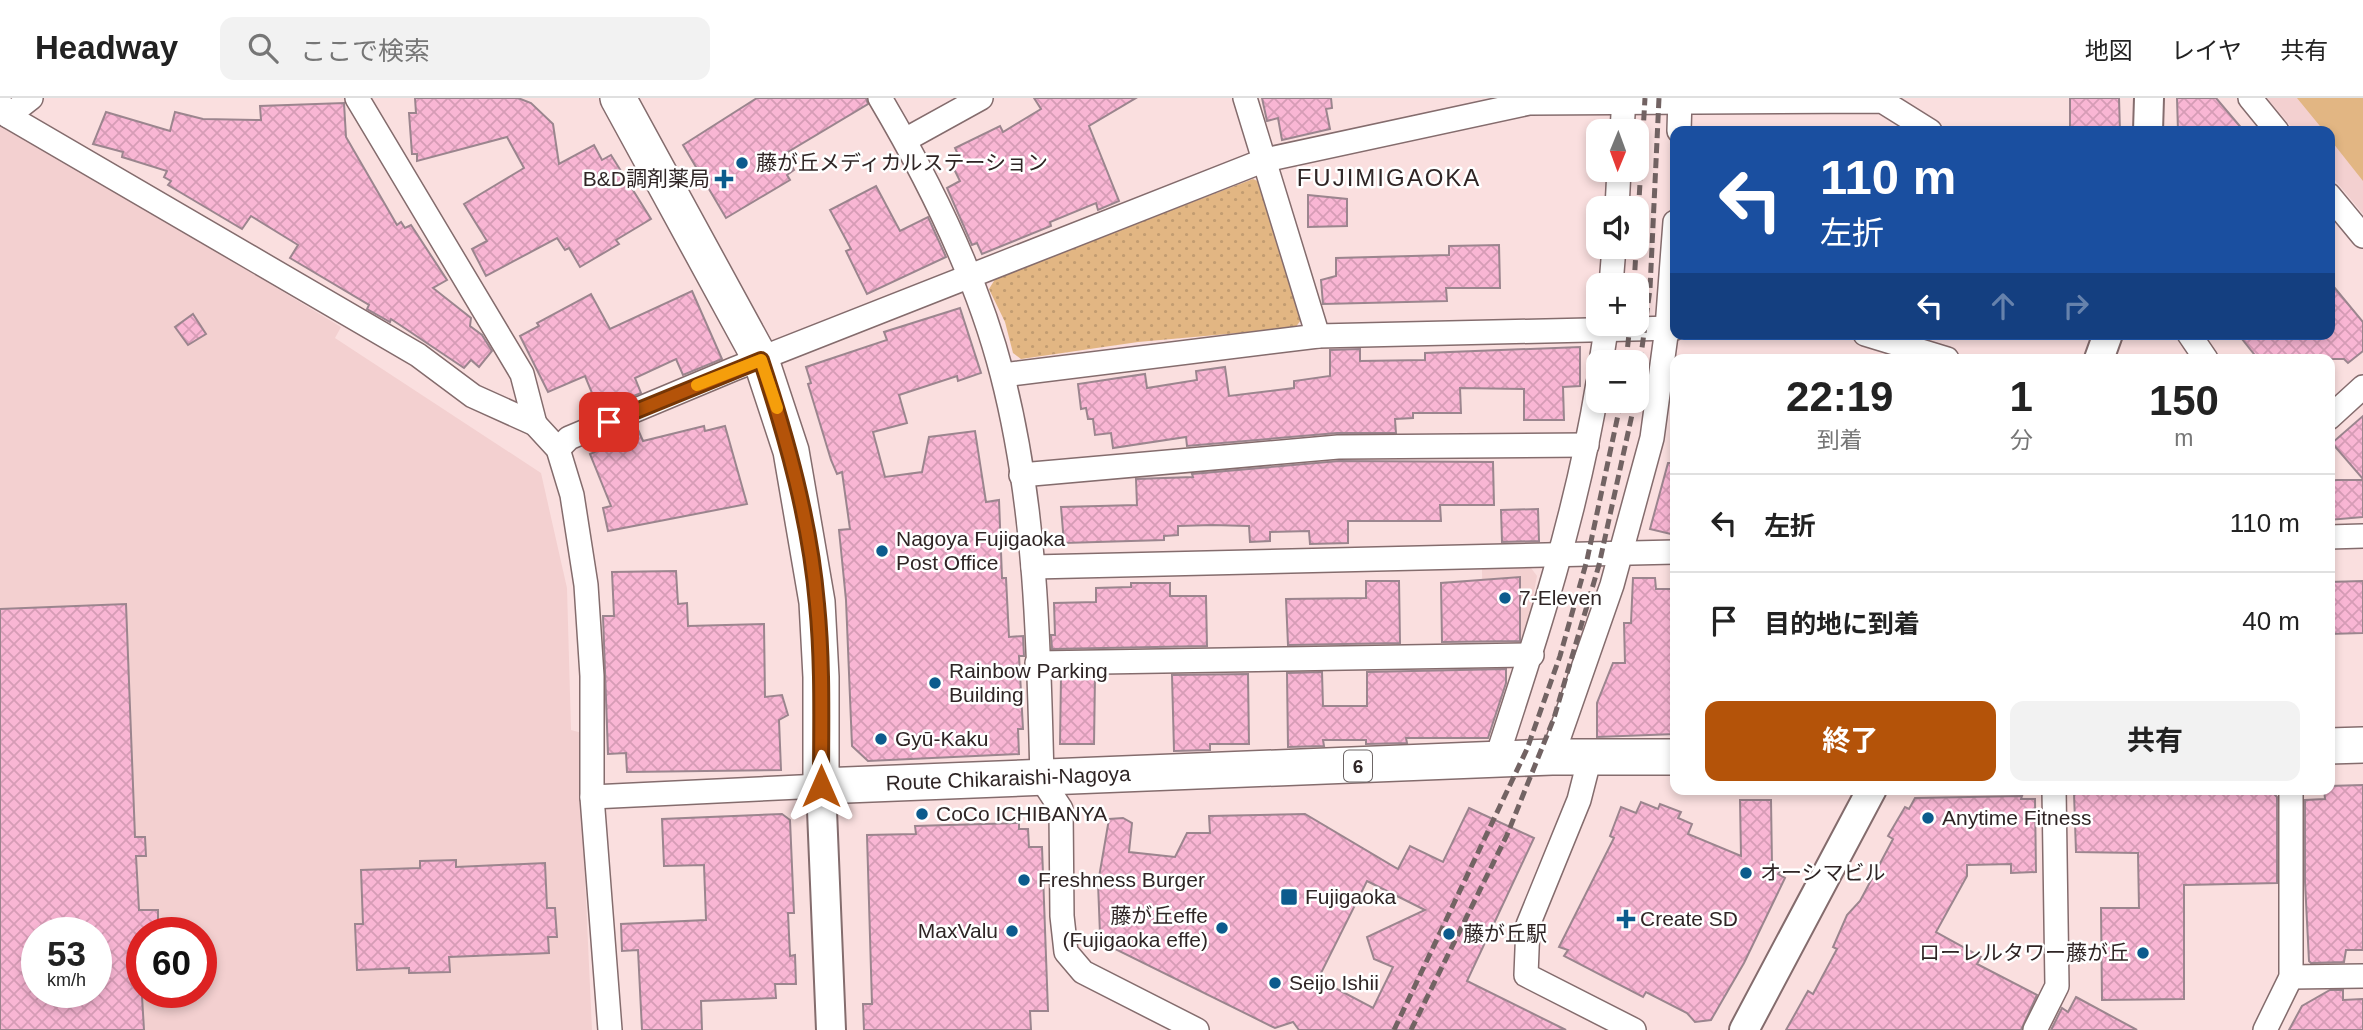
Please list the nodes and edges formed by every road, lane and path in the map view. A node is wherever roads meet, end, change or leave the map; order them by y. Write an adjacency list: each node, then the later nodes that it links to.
1 (31, 98): 12 (street)
2 (358, 98): 35 (street)
3 (618, 98): 30 (main road)
4 (880, 98): 18 (street)
5 (981, 98): 18 (street)
6 (1245, 98): 19 (street)
7 (2149, 98): 16 (street)
8 (2250, 98): 17 (street)
9 (1882, 99): 11 (street); 15 (street)
10 (1624, 100): 11 (street); 13 (street); 19 (street)
11 (1680, 100): 14 (street)
12 (4, 110): 35 (street)
13 (1623, 119)
14 (1679, 126)
15 (1922, 126)
16 (2148, 126)
17 (2273, 126)
18 (905, 140): 22 (street)
19 (1265, 160): 22 (street); 26 (street)
20 (2335, 202): 21 (street)
21 (2363, 236)
22 (970, 275): 30 (street); 31 (street)
23 (1586, 328): 26 (street)
24 (1649, 328): 25 (street)
25 (1670, 328)
26 (1318, 337): 31 (street)
27 (1670, 340): 36 (street)
28 (1885, 340): 29 (street)
29 (1931, 354)
30 (761, 360): 38 (street); 55 (main road)
31 (1003, 375): 39 (street)
32 (2363, 387): 34 (street)
33 (1593, 413): 37 (street)
34 (2335, 413)
35 (535, 424): 38 (street)
36 (1664, 438): 43 (street)
37 (1587, 445): 39 (street); 44 (street)
38 (558, 449): 59 (street)
39 (1021, 475): 45 (street)
40 (2363, 536): 41 (street)
41 (2335, 537)
42 (1670, 552): 43 (street)
43 (1620, 553): 44 (street); 50 (street)
44 (1561, 556): 45 (street); 46 (street)
45 (1033, 567): 47 (street)
46 (1532, 655): 47 (street); 53 (street)
47 (1037, 663): 54 (street)
48 (2363, 745): 49 (main road)
49 (2335, 746)
50 (1552, 757): 51 (main road, Route Chikaraishi-Nagoya / 6); 53 (main road, Route Chikaraishi-Nagoya / 6)
51 (1590, 757): 52 (main road, Route Chikaraishi-Nagoya / 6); 65 (street)
52 (1670, 757)
53 (1496, 760): 54 (main road, Route Chikaraishi-Nagoya / 6)
54 (1042, 780): 55 (main road, Route Chikaraishi-Nagoya / 6); 64 (street)
55 (821, 786): 59 (street); 63 (street)
56 (1869, 795): 66 (street)
57 (2054, 795): 67 (street)
58 (2291, 795): 61 (street)
59 (592, 797): 62 (street)
60 (2363, 976): 61 (street)
61 (2291, 977): 68 (street)
62 (610, 1030)
63 (831, 1030)
64 (1197, 1030)
65 (1634, 1030)
66 (1744, 1030)
67 (2035, 1030)
68 (2265, 1030)

